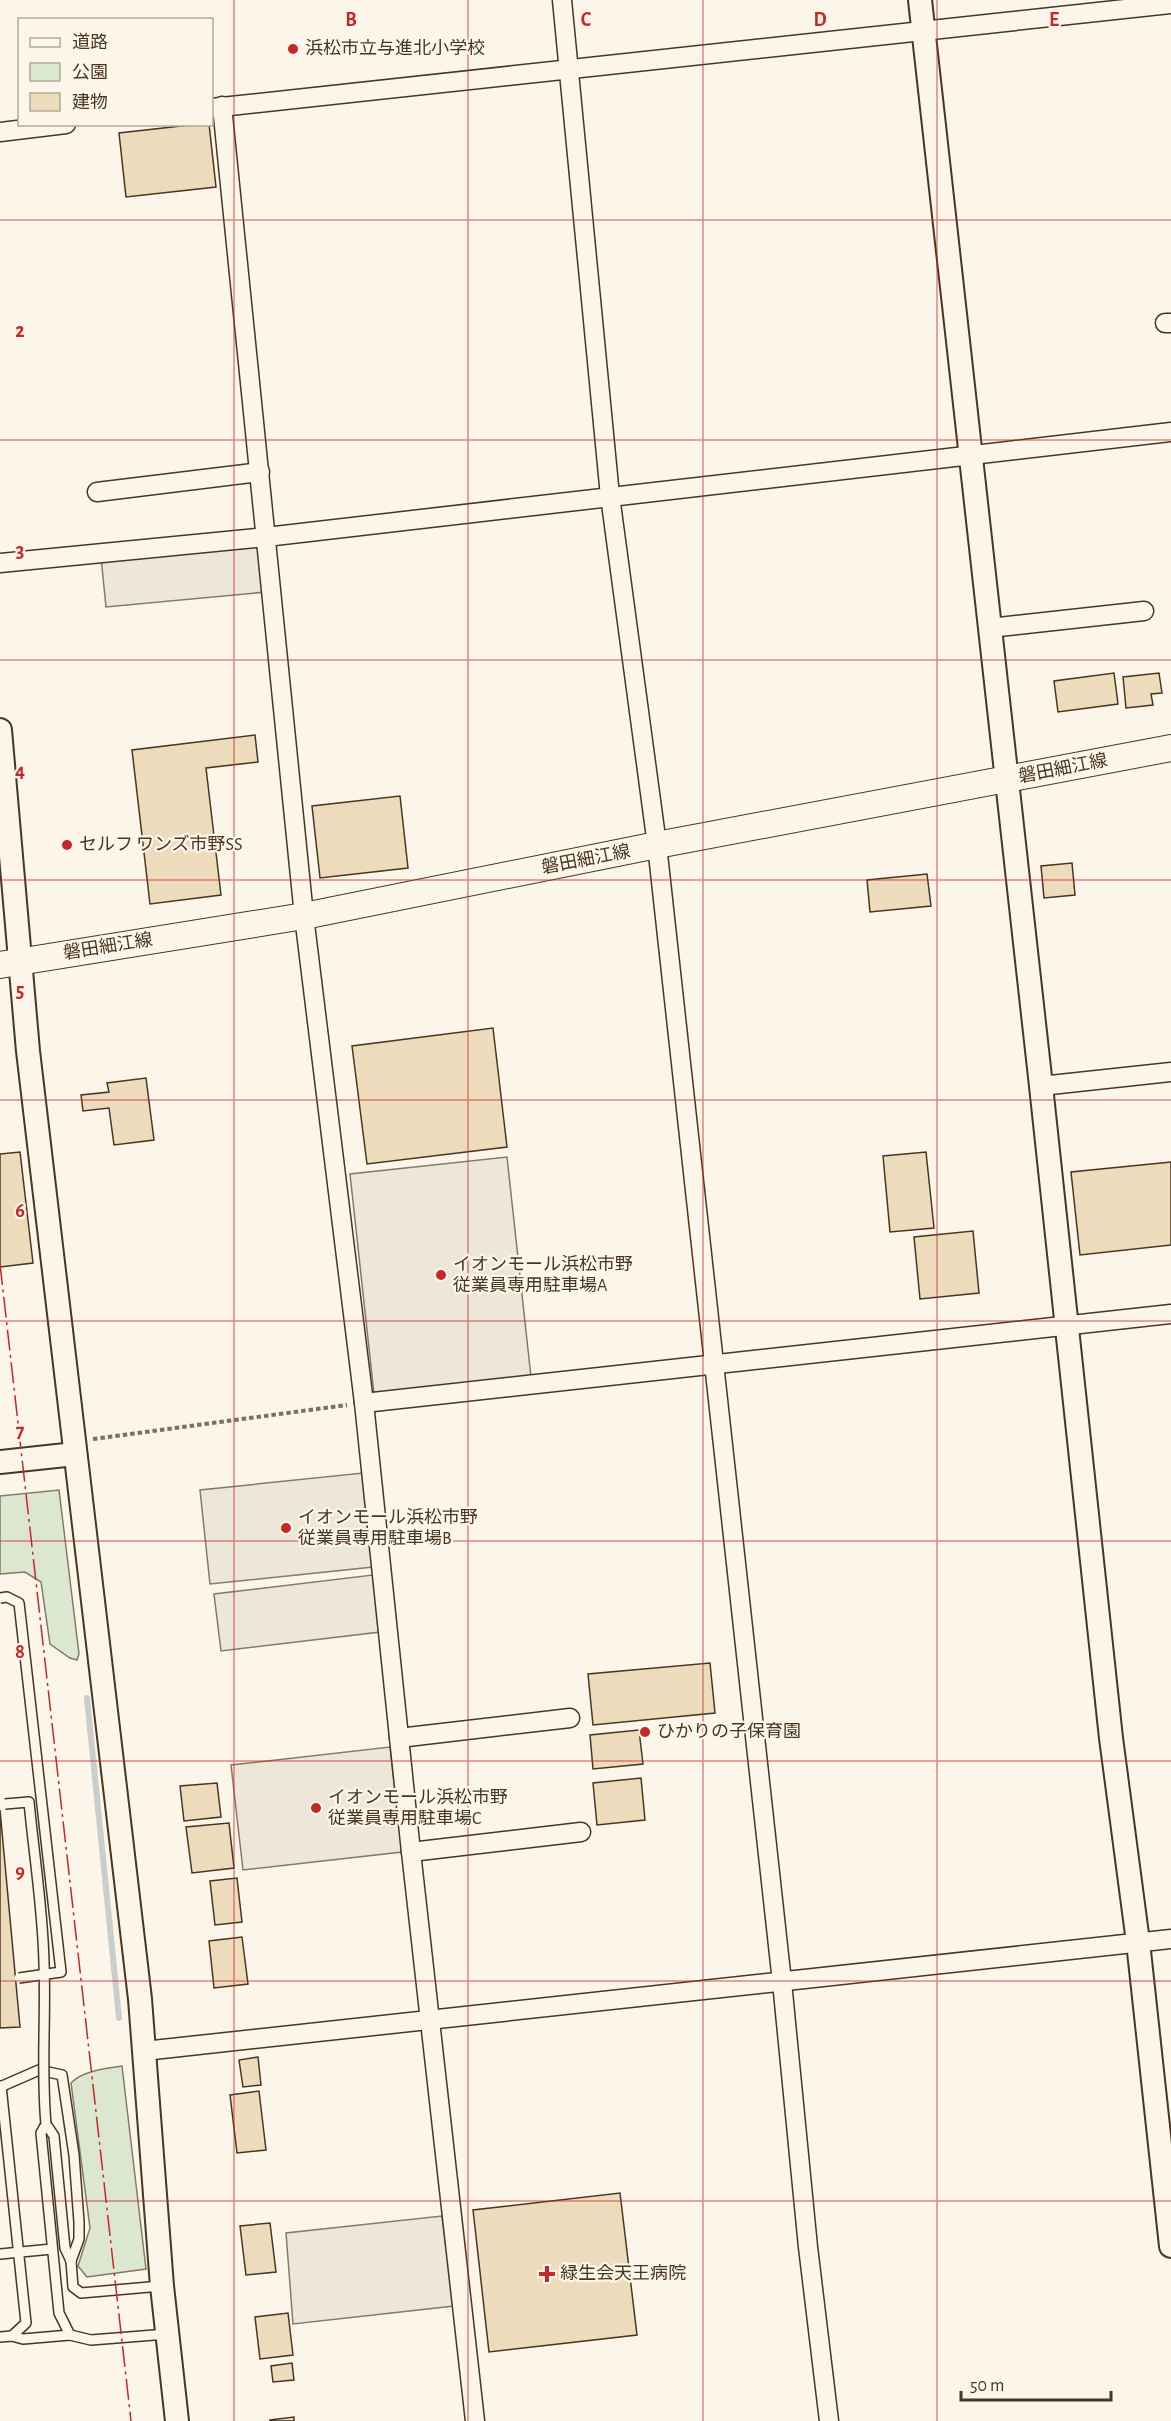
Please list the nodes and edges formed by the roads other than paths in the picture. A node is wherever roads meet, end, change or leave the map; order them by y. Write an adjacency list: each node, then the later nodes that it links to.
1 (562, 0): 5 (street)
2 (920, 0): 4 (street)
3 (1171, 4): 4 (street)
4 (924, 30): 5 (street); 10 (street)
5 (569, 70): 6 (street); 13 (street)
6 (217, 107): 11 (street)
7 (50, 126): 8 (street)
8 (0, 132)
9 (1171, 432): 10 (street)
10 (971, 455): 13 (street); 17 (street)
11 (260, 472): 12 (street); 14 (street)
12 (97, 492)
13 (610, 496): 14 (street); 21 (street)
14 (266, 537): 15 (street); 22 (street)
15 (0, 563)
16 (1144, 611): 17 (street)
17 (990, 628): 20 (street)
18 (0, 730): 23 (street)
19 (1171, 748): 20 (main road, 磐田細江線)
20 (1006, 780): 21 (main road, 磐田細江線); 25 (street)
21 (657, 846): 22 (main road, 磐田細江線); 28 (street)
22 (304, 916): 23 (main road, 磐田細江線); 29 (street)
23 (10, 963): 30 (street)
24 (1171, 1072): 25 (street)
25 (1041, 1086): 27 (street)
26 (1171, 1314): 27 (street)
27 (1068, 1326): 28 (street); 39 (street)
28 (712, 1365): 29 (street); 41 (street)
29 (364, 1403): 34 (street)
30 (75, 1447): 31 (street); 43 (street)
31 (0, 1462)
32 (0, 1598): 40 (lane, bridge)
33 (570, 1718): 34 (street)
34 (399, 1738): 37 (street)
35 (5, 1804): 45 (lane, bridge)
36 (581, 1832): 37 (street)
37 (411, 1852): 42 (street)
38 (1171, 1939): 39 (street)
39 (1138, 1942): 41 (street); 46 (street)
40 (19, 1978)
41 (782, 1982): 42 (street); 58 (street)
42 (432, 2019): 43 (street); 57 (street)
43 (144, 2051): 51 (street)
44 (1, 2087): 48 (lane); 50 (lane)
45 (46, 2124): 47 (lane); 50 (lane)
46 (1171, 2246)
47 (52, 2249): 48 (lane); 53 (lane)
48 (19, 2252): 49 (lane); 54 (lane)
49 (0, 2254)
50 (71, 2261): 51 (lane)
51 (162, 2286): 52 (street)
52 (167, 2334): 53 (lane); 56 (street)
53 (70, 2335): 54 (lane)
54 (12, 2336): 55 (lane)
55 (0, 2337)
56 (177, 2421)
57 (475, 2421)
58 (829, 2421)

